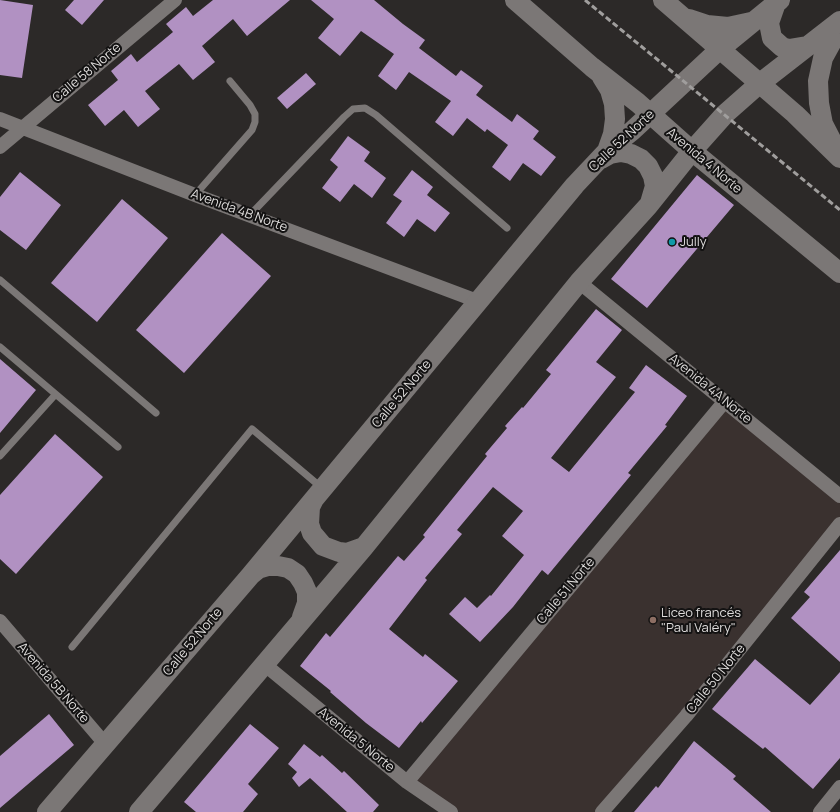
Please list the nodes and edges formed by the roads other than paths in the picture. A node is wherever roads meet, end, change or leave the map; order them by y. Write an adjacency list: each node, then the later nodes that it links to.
1 (175, 0): 16 (street, Calle 58 Norte)
2 (515, 0): 11 (main road, Avenida 4 Norte)
3 (663, 0): 5 (main road)
4 (776, 7): 7 (main road, Calle 52 Norte); 9 (main road)
5 (686, 18): 7 (main road); 10 (main road)
6 (840, 21): 9 (main road)
7 (751, 22): 10 (main road, Calle 52 Norte)
8 (840, 27): 20 (main road)
9 (802, 47): 13 (main road)
10 (720, 49): 13 (main road); 14 (main road, Calle 52 Norte)
11 (592, 67): 14 (main road, Avenida 4 Norte); 19 (main road)
12 (230, 81): 21 (lane)
13 (759, 84): 18 (main road); 20 (main road)
14 (650, 114): 18 (main road, Avenida 4 Norte); 19 (main road, Calle 52 Norte)
15 (0, 118): 16 (street, Avenida 4B Norte)
16 (23, 126): 17 (street, Calle 58 Norte); 21 (street, Avenida 4B Norte)
17 (0, 147)
18 (692, 151): 22 (main road); 25 (main road, Avenida 4 Norte)
19 (603, 155): 22 (main road); 28 (main road, Calle 52 Norte)
20 (840, 157)
21 (195, 195): 23 (street, Avenida 4B Norte)
22 (648, 206): 27 (main road)
23 (250, 215): 24 (lane); 28 (street, Avenida 4B Norte)
24 (508, 228)
25 (840, 274)
26 (0, 280): 32 (lane)
27 (579, 282): 31 (street, Avenida 4A Norte); 38 (main road)
28 (480, 302): 35 (main road, Calle 52 Norte)
29 (0, 347): 30 (lane)
30 (55, 395): 33 (lane); 34 (lane)
31 (725, 401): 36 (street, Avenida 4A Norte); 45 (street, Calle 51 Norte)
32 (156, 413)
33 (118, 448)
34 (0, 456)
35 (318, 494): 38 (main road); 39 (main road, Calle 52 Norte); 42 (lane)
36 (840, 496)
37 (840, 524): 50 (street, Calle 50 Norte)
38 (364, 547): 41 (main road)
39 (250, 576): 41 (main road); 44 (main road, Calle 52 Norte)
40 (0, 621): 44 (street, Avenida 5B Norte)
41 (299, 622): 43 (main road)
42 (72, 647)
43 (264, 664): 45 (street, Avenida 5 Norte); 47 (main road)
44 (106, 745): 48 (main road, Calle 52 Norte)
45 (407, 782): 49 (street, Avenida 5 Norte)
46 (840, 787): 51 (street)
47 (146, 809)
48 (47, 812)
49 (451, 812)
50 (602, 812)
51 (820, 812)

